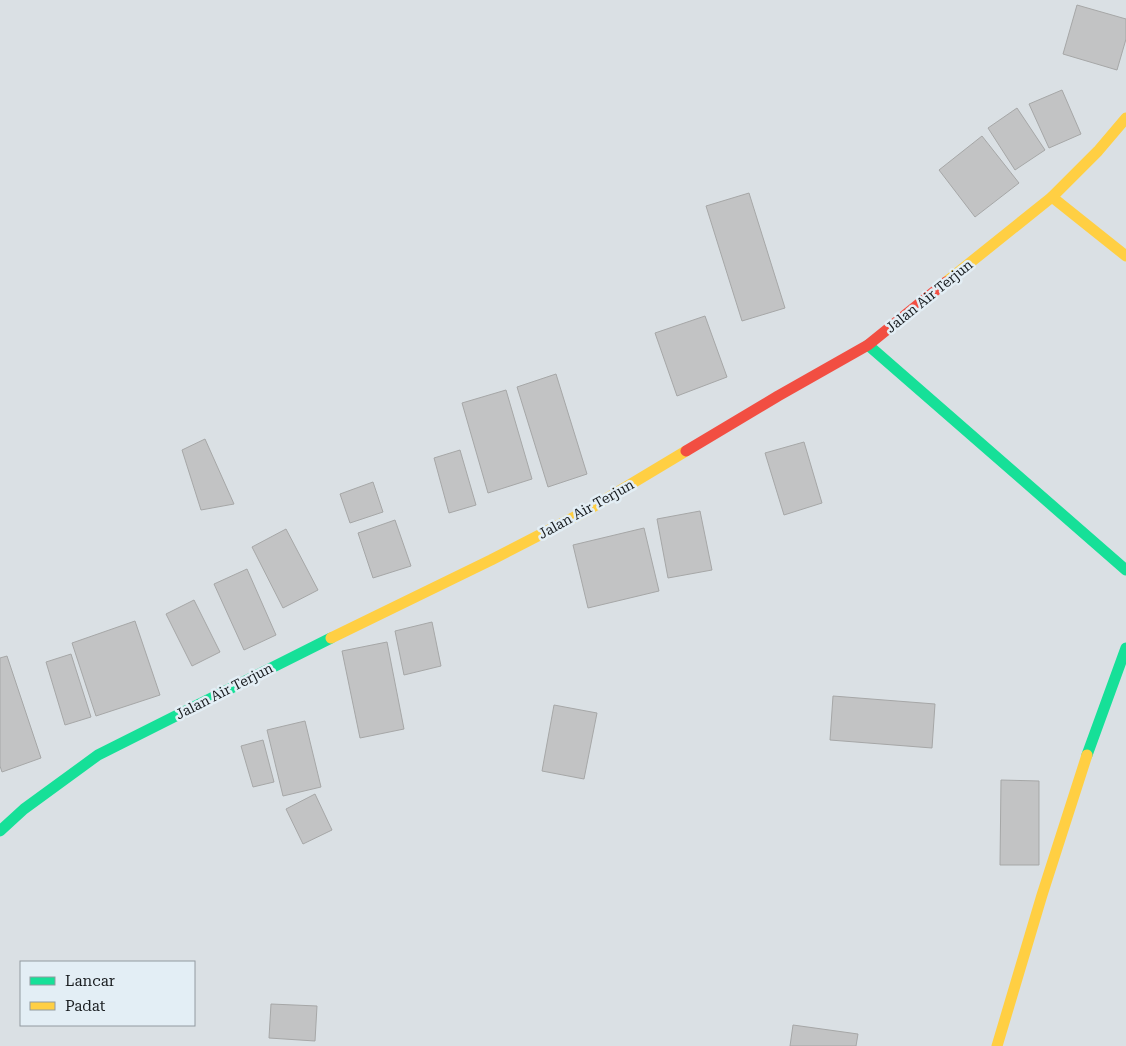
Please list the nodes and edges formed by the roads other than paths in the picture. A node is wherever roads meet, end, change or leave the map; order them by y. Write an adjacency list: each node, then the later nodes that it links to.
1 (1126, 118): 2 (street, Jalan Air Terjun)
2 (1052, 197): 3 (street); 4 (street, Jalan Air Terjun)
3 (1126, 256)
4 (868, 345): 5 (street); 7 (street, Jalan Air Terjun)
5 (1126, 570)
6 (1126, 648): 8 (street)
7 (0, 830)
8 (997, 1046)

